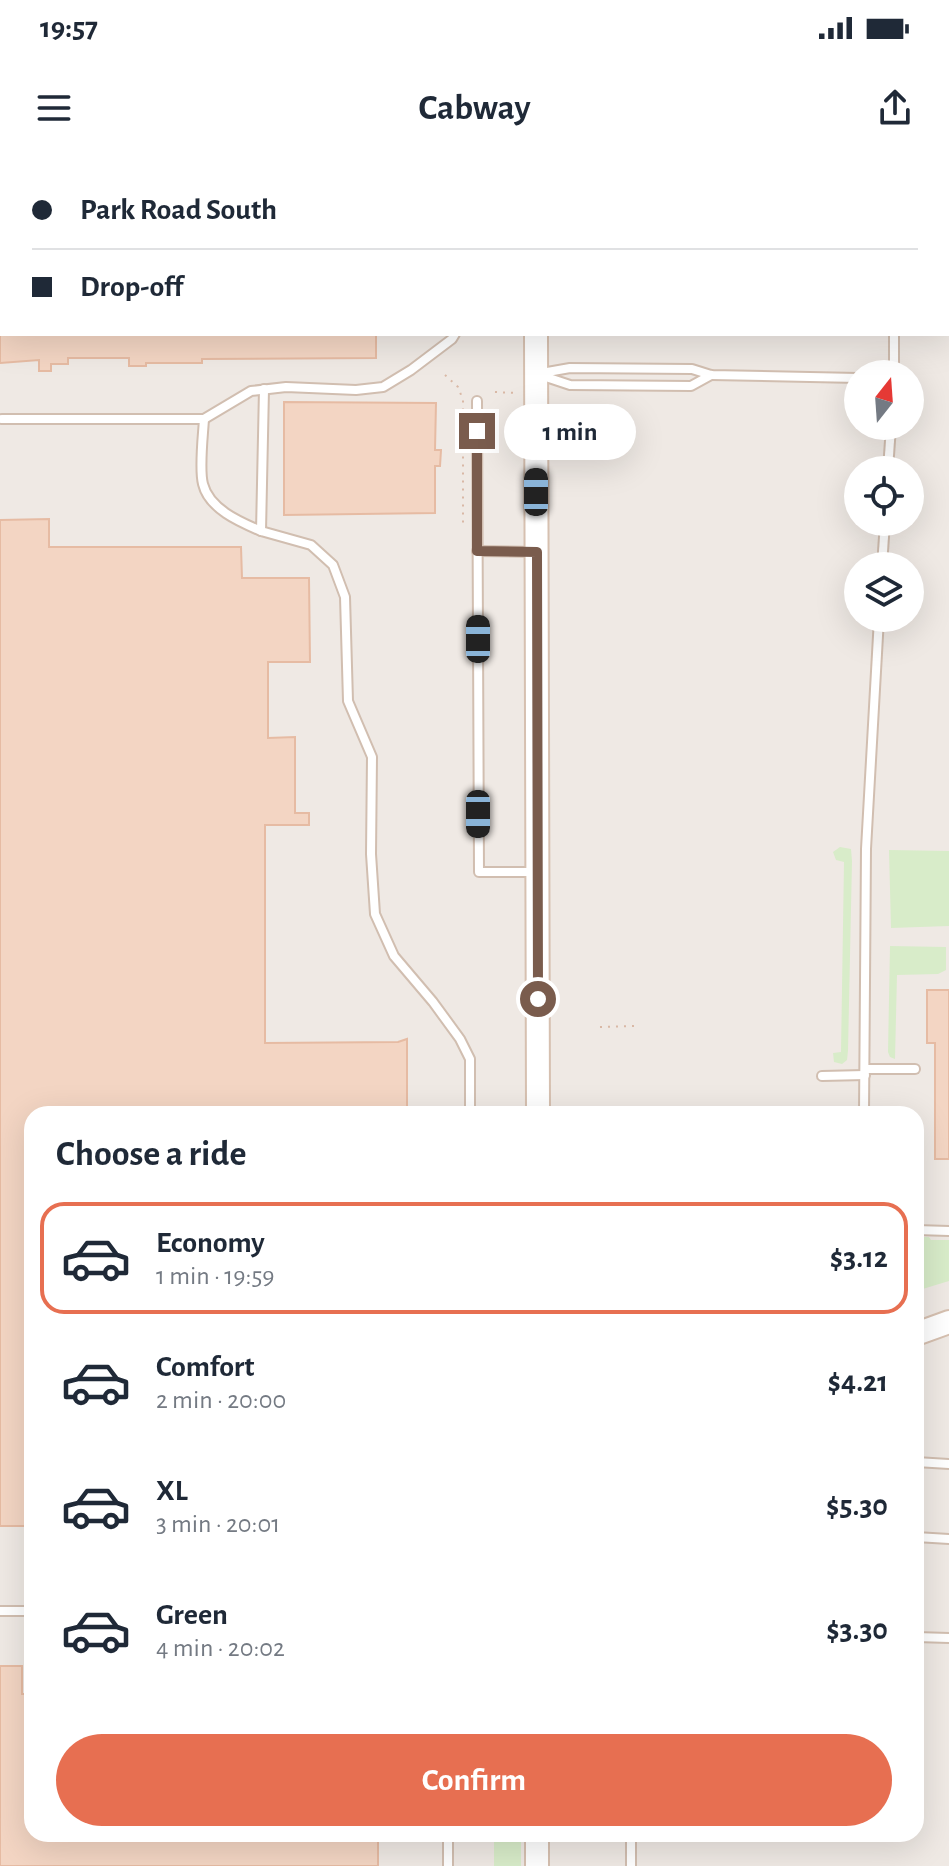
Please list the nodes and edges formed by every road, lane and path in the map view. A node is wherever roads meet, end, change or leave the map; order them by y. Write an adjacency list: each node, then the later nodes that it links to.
1 (454, 336): 9 (lane)
2 (536, 336): 5 (main road)
3 (894, 336): 4 (lane)
4 (894, 360)
5 (536, 374): 7 (lane); 7 (lane); 18 (main road)
6 (445, 375): 15 (path)
7 (711, 375): 8 (lane)
8 (844, 378)
9 (264, 389): 14 (lane); 16 (lane)
10 (495, 392): 11 (path)
11 (516, 393)
12 (477, 401): 17 (lane)
13 (2, 419): 14 (lane)
14 (204, 419): 16 (lane)
15 (463, 527)
16 (261, 531): 26 (lane)
17 (477, 551): 18 (lane); 20 (lane)
18 (537, 552): 20 (main road)
19 (878, 632): 24 (lane)
20 (538, 872): 27 (main road)
21 (635, 1026): 22 (path)
22 (600, 1027)
23 (915, 1069): 24 (lane)
24 (865, 1072): 25 (lane); 28 (lane)
25 (822, 1076)
26 (470, 1106)
27 (538, 1106)
28 (864, 1106)
29 (924, 1230): 30 (lane)
30 (949, 1231)
31 (949, 1322): 32 (main road)
32 (924, 1331)
33 (924, 1462): 34 (lane)
34 (949, 1464)
35 (924, 1537): 36 (lane)
36 (949, 1539)
37 (0, 1611): 38 (lane)
38 (24, 1611)
39 (924, 1637): 40 (lane)
40 (949, 1638)
41 (448, 1842): 44 (lane)
42 (537, 1842): 45 (main road)
43 (631, 1842): 46 (lane)
44 (448, 1866)
45 (537, 1866)
46 (631, 1866)

